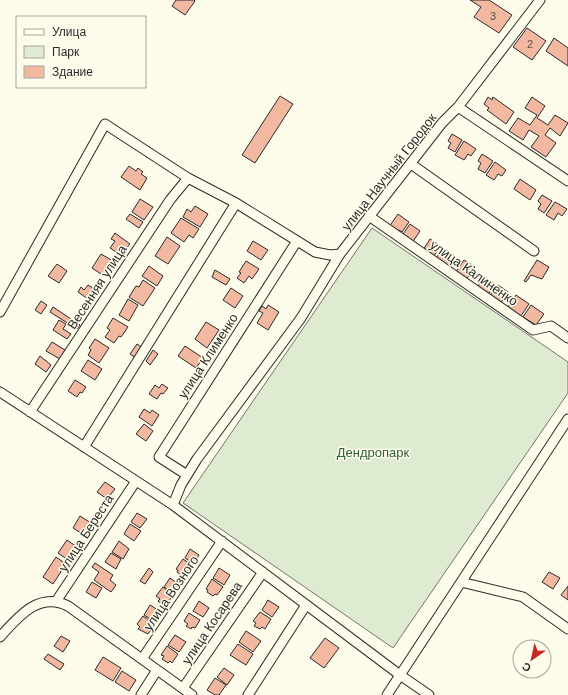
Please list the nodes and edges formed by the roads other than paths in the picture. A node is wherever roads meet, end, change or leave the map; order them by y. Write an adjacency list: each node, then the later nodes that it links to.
1 (540, 0): 2 (street, улица Научный Городок)
2 (458, 106): 3 (street, улица Научный Городок); 5 (street)
3 (411, 164): 7 (street, улица Научный Городок); 9 (street)
4 (188, 178): 6 (street); 11 (street); 14 (street, Весенняя улица)
5 (568, 181)
6 (236, 203): 8 (street); 16 (street)
7 (369, 216): 10 (street, улица Научный Городок); 12 (street, улица Калиненко)
8 (297, 241): 10 (street); 17 (street, улица Клименко)
9 (534, 252)
10 (340, 254): 17 (street, улица Научный Городок)
11 (0, 312)
12 (568, 338)
13 (0, 392): 14 (street)
14 (30, 412): 16 (street)
15 (568, 419): 22 (street)
16 (84, 447): 18 (street)
17 (187, 475): 19 (street, улица Научный Городок)
18 (136, 481): 19 (street); 23 (street, улица Береста)
19 (173, 505): 20 (street)
20 (222, 541): 21 (street); 27 (street, улица Возного)
21 (263, 572): 24 (street); 30 (street, улица Косарева)
22 (462, 582): 25 (street); 29 (street)
23 (57, 600): 26 (street); 27 (street)
24 (306, 604): 29 (street); 33 (street)
25 (568, 629)
26 (0, 637)
27 (142, 660): 28 (street)
28 (157, 670): 30 (street); 31 (street)
29 (400, 676): 34 (street); 35 (street)
30 (183, 688): 32 (street)
31 (140, 695)
32 (192, 695)
33 (248, 695)
34 (387, 695)
35 (429, 695)

